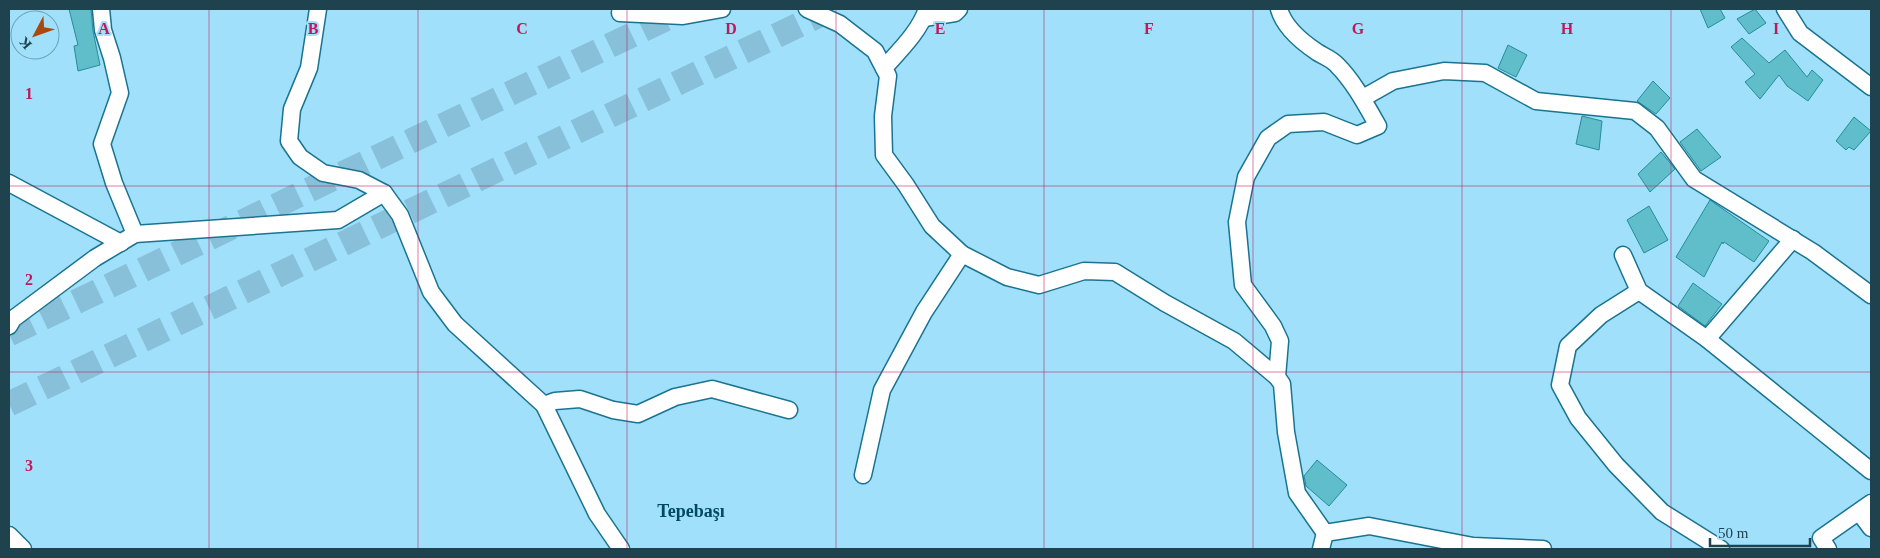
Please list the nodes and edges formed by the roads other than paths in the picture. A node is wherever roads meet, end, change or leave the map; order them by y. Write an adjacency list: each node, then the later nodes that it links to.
1 (101, 9): 15 (street)
2 (318, 9): 14 (street)
3 (722, 9): 8 (street)
4 (807, 9): 10 (street)
5 (959, 9): 9 (street)
6 (1279, 9): 12 (street)
7 (1785, 9): 11 (street)
8 (620, 13)
9 (925, 13): 10 (street)
10 (884, 68): 17 (street)
11 (1871, 87)
12 (1363, 98): 16 (street); 23 (street)
13 (9, 182): 15 (street)
14 (384, 193): 15 (street); 24 (street)
15 (128, 238): 21 (street)
16 (1793, 239): 20 (street); 22 (street)
17 (962, 254): 23 (street); 27 (street)
18 (1623, 255): 19 (street)
19 (1639, 291): 22 (street); 36 (street)
20 (1871, 295)
21 (9, 326)
22 (1707, 339): 26 (street)
23 (1276, 377): 30 (street)
24 (544, 406): 25 (street); 33 (street)
25 (789, 410)
26 (1871, 471)
27 (863, 475)
28 (1865, 507): 29 (street); 37 (street)
29 (1871, 528)
30 (1326, 533): 34 (street); 35 (street)
31 (9, 535): 32 (street)
32 (24, 549)
33 (621, 549)
34 (1321, 549)
35 (1543, 549)
36 (1721, 549)
37 (1828, 549)

